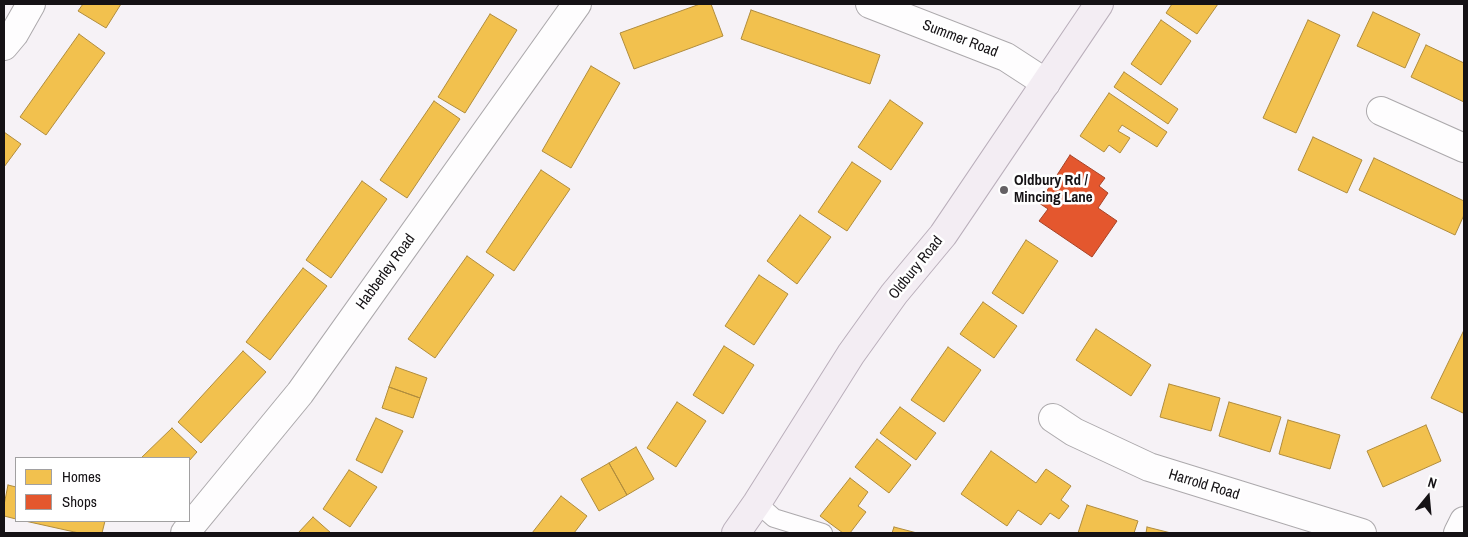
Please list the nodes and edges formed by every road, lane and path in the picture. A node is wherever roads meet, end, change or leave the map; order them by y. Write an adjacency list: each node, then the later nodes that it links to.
1 (31, 4): 5 (street)
2 (577, 4): 12 (street, Habberley Road)
3 (870, 4): 6 (street, Summer Road)
4 (1099, 4): 6 (main road, Oldbury Road)
5 (4, 46)
6 (1046, 83): 10 (main road, Oldbury Road)
7 (1381, 111): 8 (street)
8 (1464, 148)
9 (1053, 418): 15 (street, Harrold Road)
10 (757, 503): 13 (main road, Oldbury Road); 14 (lane)
11 (1464, 521): 16 (street)
12 (185, 533)
13 (736, 533)
14 (823, 533)
15 (1362, 533)
16 (1458, 533)

